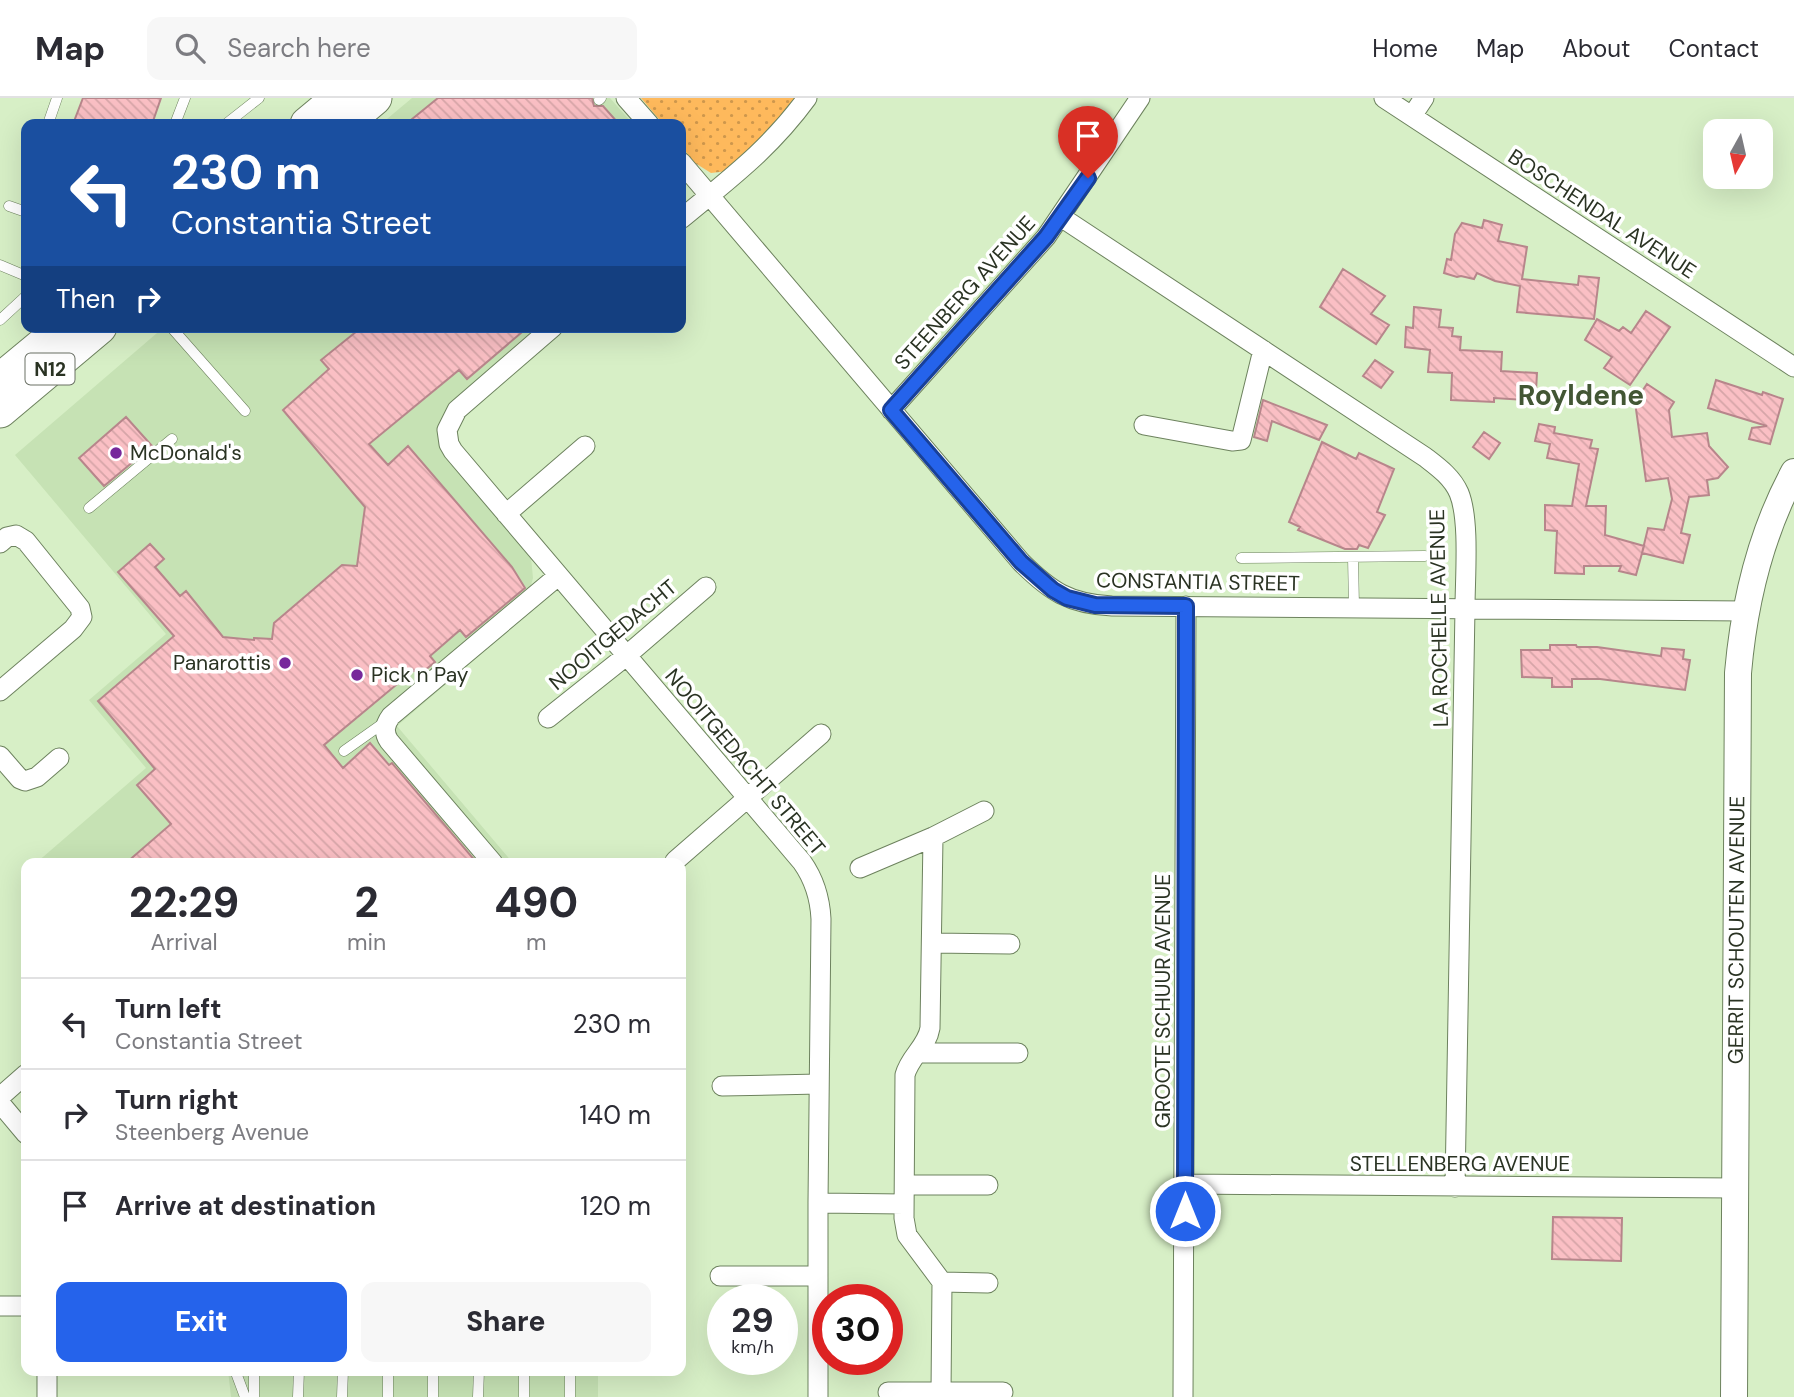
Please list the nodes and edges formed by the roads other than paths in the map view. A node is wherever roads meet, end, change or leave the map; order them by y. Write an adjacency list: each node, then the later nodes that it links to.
1 (57, 98): 12 (lane)
2 (185, 98): 13 (lane)
3 (259, 98): 14 (lane)
4 (338, 98): 15 (highway)
5 (375, 98): 16 (highway)
6 (626, 98): 17 (street)
7 (807, 98): 19 (street)
8 (1140, 98): 23 (street, STEENBERG AVENUE)
9 (1384, 98): 11 (street, BOSCHENDAL AVENUE)
10 (1424, 98): 11 (street)
11 (1412, 116): 33 (street, BOSCHENDAL AVENUE)
12 (50, 119)
13 (177, 119)
14 (232, 119)
15 (313, 119)
16 (350, 119)
17 (645, 119)
18 (686, 168): 19 (street, CONSTANTIA STREET)
19 (709, 195): 22 (street); 35 (street, CONSTANTIA STREET)
20 (9, 206): 21 (lane)
21 (21, 210)
22 (686, 215)
23 (1061, 217): 32 (street, LA ROCHELLE AVENUE); 35 (street, STEENBERG AVENUE)
24 (0, 265): 25 (lane)
25 (21, 274)
26 (21, 301): 27 (lane)
27 (0, 320)
28 (57, 333): 34 (highway, N12)
29 (93, 333): 36 (highway, N12)
30 (176, 333): 37 (lane)
31 (546, 333): 43 (street, NOOITGEDACHT STREET)
32 (1263, 350): 38 (street); 52 (street, LA ROCHELLE AVENUE)
33 (1794, 367)
34 (0, 380)
35 (891, 410): 50 (street, CONSTANTIA STREET)
36 (0, 411)
37 (245, 411)
38 (1144, 425)
39 (172, 439): 42 (lane)
40 (585, 446): 43 (street)
41 (1794, 472): 53 (street, GERRIT SCHOUTEN AVENUE)
42 (89, 508)
43 (506, 514): 48 (street, NOOITGEDACHT STREET)
44 (0, 543): 55 (street)
45 (1425, 556): 46 (lane)
46 (1353, 557): 47 (lane); 51 (lane)
47 (1241, 558)
48 (558, 576): 54 (street, NOOITGEDACHT STREET); 57 (street)
49 (706, 586): 54 (street, NOOITGEDACHT)
50 (1186, 606): 51 (street, CONSTANTIA STREET); 78 (street, GROOTE SCHUUR AVENUE)
51 (1354, 607): 52 (street, CONSTANTIA STREET)
52 (1465, 608): 53 (street, CONSTANTIA STREET); 80 (street, LA ROCHELLE AVENUE)
53 (1746, 611): 81 (street, GERRIT SCHOUTEN AVENUE)
54 (626, 656): 56 (street, NOOITGEDACHT); 62 (street, NOOITGEDACHT STREET)
55 (0, 691)
56 (548, 718)
57 (388, 720): 59 (lane); 65 (street)
58 (821, 734): 62 (street)
59 (344, 751)
60 (0, 756): 61 (street)
61 (59, 758)
62 (747, 798): 66 (street); 73 (street, NOOITGEDACHT STREET)
63 (984, 811): 64 (street)
64 (933, 837): 67 (street); 68 (street)
65 (489, 858)
66 (678, 858)
67 (860, 868)
68 (932, 943): 69 (street); 70 (street)
69 (1010, 944)
70 (918, 1053): 71 (street); 82 (street)
71 (1018, 1053)
72 (21, 1078): 75 (street)
73 (820, 1084): 74 (street); 83 (street, NOOITGEDACHT STREET)
74 (722, 1086)
75 (0, 1097)
76 (0, 1103): 77 (street)
77 (21, 1128)
78 (1185, 1184): 80 (street, STELLENBERG AVENUE); 114 (street, GROOTE SCHUUR AVENUE)
79 (988, 1185): 82 (street)
80 (1455, 1187): 81 (street, STELLENBERG AVENUE)
81 (1735, 1188): 115 (street, GERRIT SCHOUTEN AVENUE)
82 (905, 1195): 83 (street); 86 (street)
83 (818, 1203): 85 (street, NOOITGEDACHT STREET)
84 (720, 1276): 85 (street)
85 (818, 1276): 113 (street, NOOITGEDACHT STREET)
86 (942, 1282): 87 (street); 102 (street)
87 (988, 1283)
88 (0, 1306): 89 (street)
89 (21, 1306)
90 (47, 1376): 103 (street)
91 (237, 1376): 104 (lane)
92 (254, 1376): 105 (lane)
93 (299, 1376): 106 (lane)
94 (343, 1376): 107 (lane)
95 (388, 1376): 108 (lane)
96 (433, 1376): 109 (lane)
97 (479, 1376): 110 (lane)
98 (524, 1376): 111 (lane)
99 (570, 1376): 112 (lane)
100 (888, 1392): 102 (street)
101 (1003, 1392): 102 (street)
102 (941, 1393)
103 (47, 1397)
104 (245, 1397)
105 (254, 1397)
106 (298, 1397)
107 (342, 1397)
108 (388, 1397)
109 (433, 1397)
110 (478, 1397)
111 (524, 1397)
112 (570, 1397)
113 (818, 1397)
114 (1183, 1397)
115 (1734, 1397)

